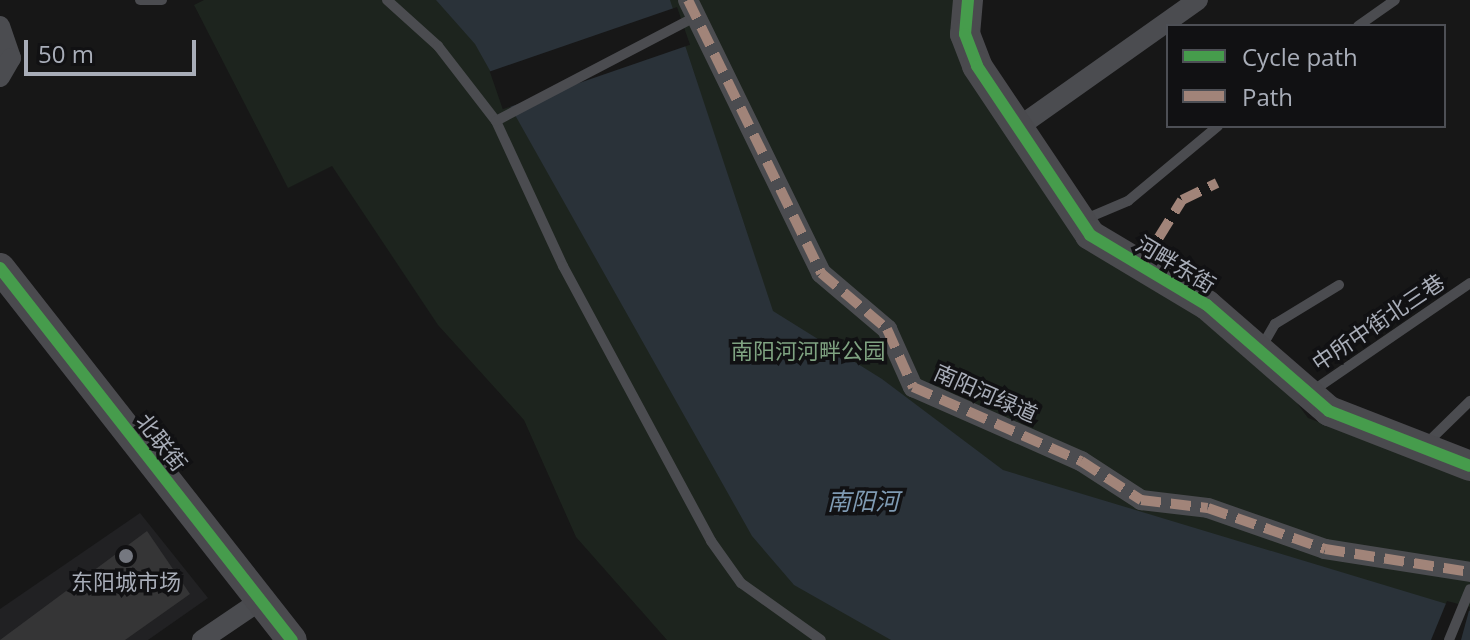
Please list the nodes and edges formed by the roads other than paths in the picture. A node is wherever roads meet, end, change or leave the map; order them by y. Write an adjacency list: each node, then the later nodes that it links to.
1 (140, 0): 2 (lane)
2 (162, 0)
3 (387, 0): 11 (lane)
4 (968, 0): 12 (street, 河畔东街)
5 (1198, 0): 12 (street)
6 (1395, 0): 8 (lane)
7 (691, 9): 11 (lane); 23 (street, 南阳河绿道)
8 (1361, 24)
9 (0, 26): 10 (street)
10 (0, 77)
11 (496, 121): 28 (lane)
12 (1020, 126): 14 (street, 河畔东街)
13 (1216, 128): 14 (lane)
14 (1078, 222): 18 (street, 河畔东街)
15 (0, 268): 25 (street, 北联街)
16 (1470, 283): 19 (lane, 中所中街北三巷)
17 (1339, 285): 18 (lane)
18 (1261, 348): 19 (street, 河畔东街)
19 (1309, 393): 21 (street, 河畔东街)
20 (1470, 401): 21 (lane)
21 (1420, 450): 22 (street, 河畔东街)
22 (1470, 466)
23 (1470, 572)
24 (1470, 589): 29 (lane)
25 (261, 600): 26 (street); 27 (street, 北联街)
26 (202, 640)
27 (292, 640)
28 (821, 640)
29 (1449, 640)

